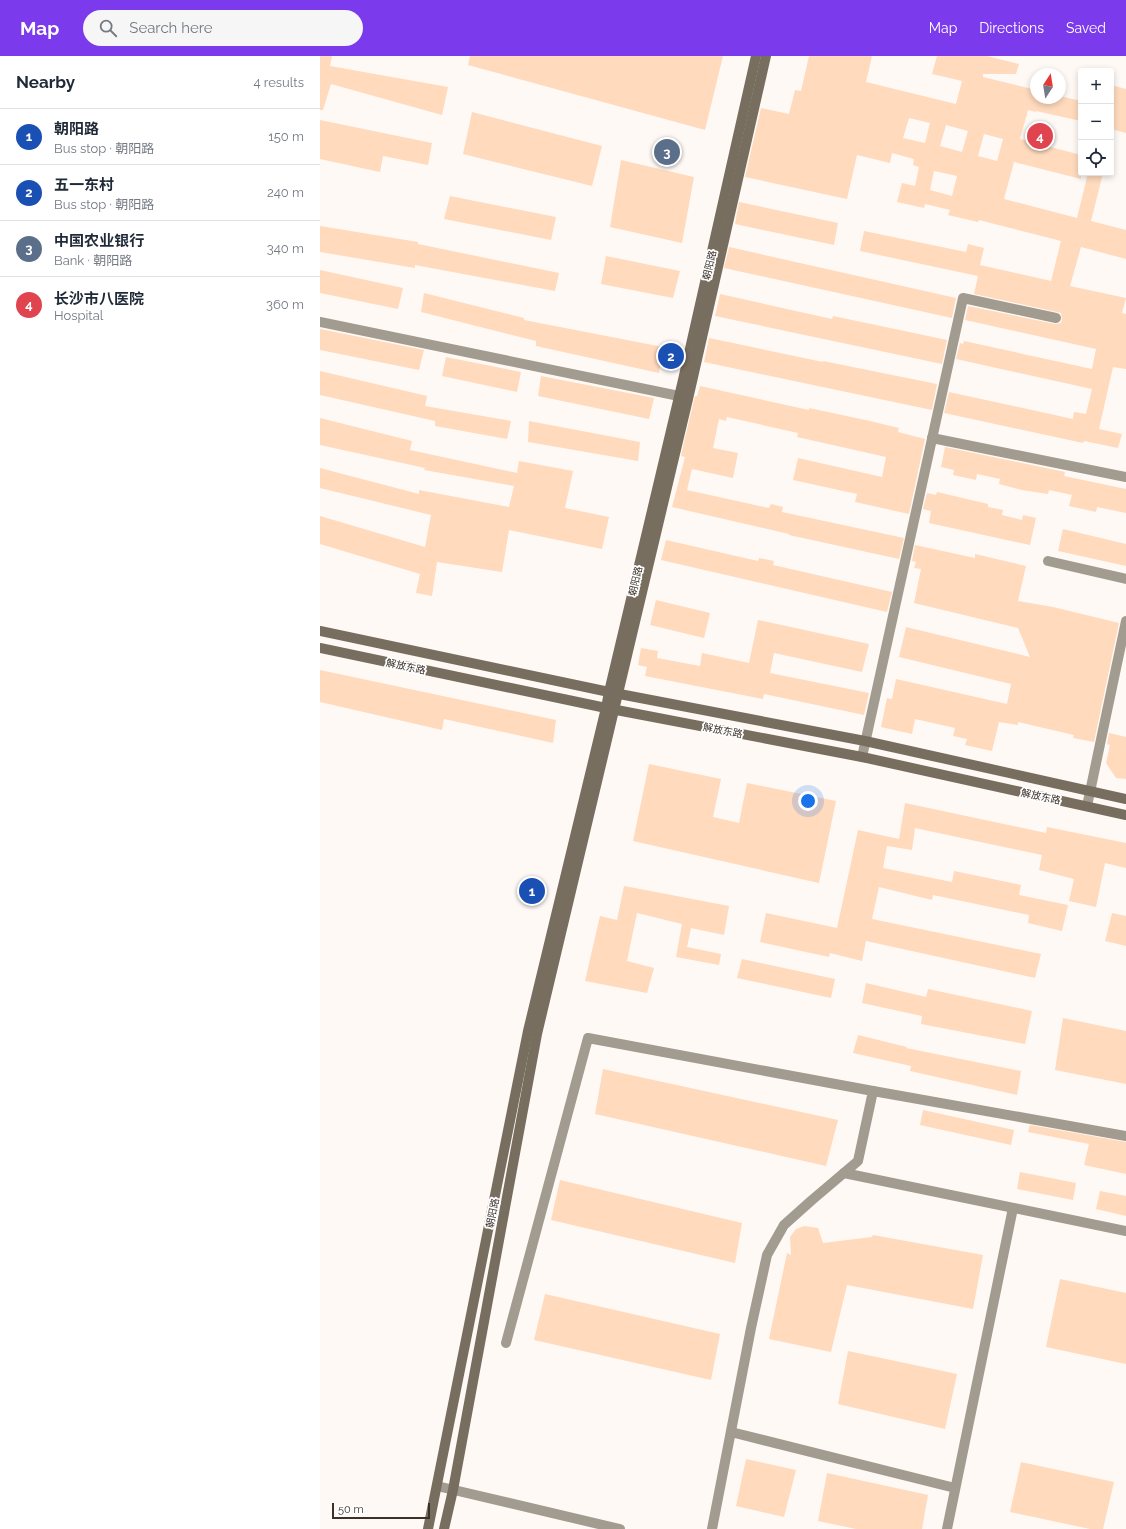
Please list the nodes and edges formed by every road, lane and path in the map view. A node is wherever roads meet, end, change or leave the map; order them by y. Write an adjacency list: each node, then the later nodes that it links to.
1 (756, 56): 5 (street, 朝阳路)
2 (766, 56): 13 (street, 朝阳路)
3 (1056, 318): 6 (street)
4 (320, 322): 5 (street)
5 (679, 396): 13 (street, 朝阳路)
6 (932, 438): 7 (street); 15 (street)
7 (1126, 477)
8 (1048, 561): 9 (street)
9 (1126, 579)
10 (1126, 621): 17 (street)
11 (320, 632): 13 (street, 解放东路)
12 (320, 648): 14 (street, 解放东路)
13 (613, 693): 14 (street, 朝阳路); 15 (street, 解放东路)
14 (610, 709): 16 (street, 解放东路); 28 (street, 朝阳路); 30 (street, 朝阳路)
15 (865, 741): 16 (street); 17 (street, 解放东路)
16 (862, 756): 19 (street, 解放东路)
17 (1091, 790): 18 (street, 解放东路); 19 (street)
18 (1126, 799)
19 (1087, 806): 20 (street, 解放东路)
20 (1126, 815)
21 (873, 1091): 22 (street); 23 (street); 26 (street)
22 (1126, 1136)
23 (844, 1173): 24 (street); 27 (street)
24 (1013, 1208): 25 (street); 29 (street)
25 (1126, 1232)
26 (506, 1343)
27 (731, 1432): 29 (street); 34 (street)
28 (437, 1486): 30 (street); 31 (street, 朝阳路)
29 (955, 1488): 35 (street)
30 (453, 1490): 32 (street, 朝阳路); 33 (street)
31 (428, 1529)
32 (444, 1529)
33 (620, 1529)
34 (712, 1529)
35 (947, 1529)

